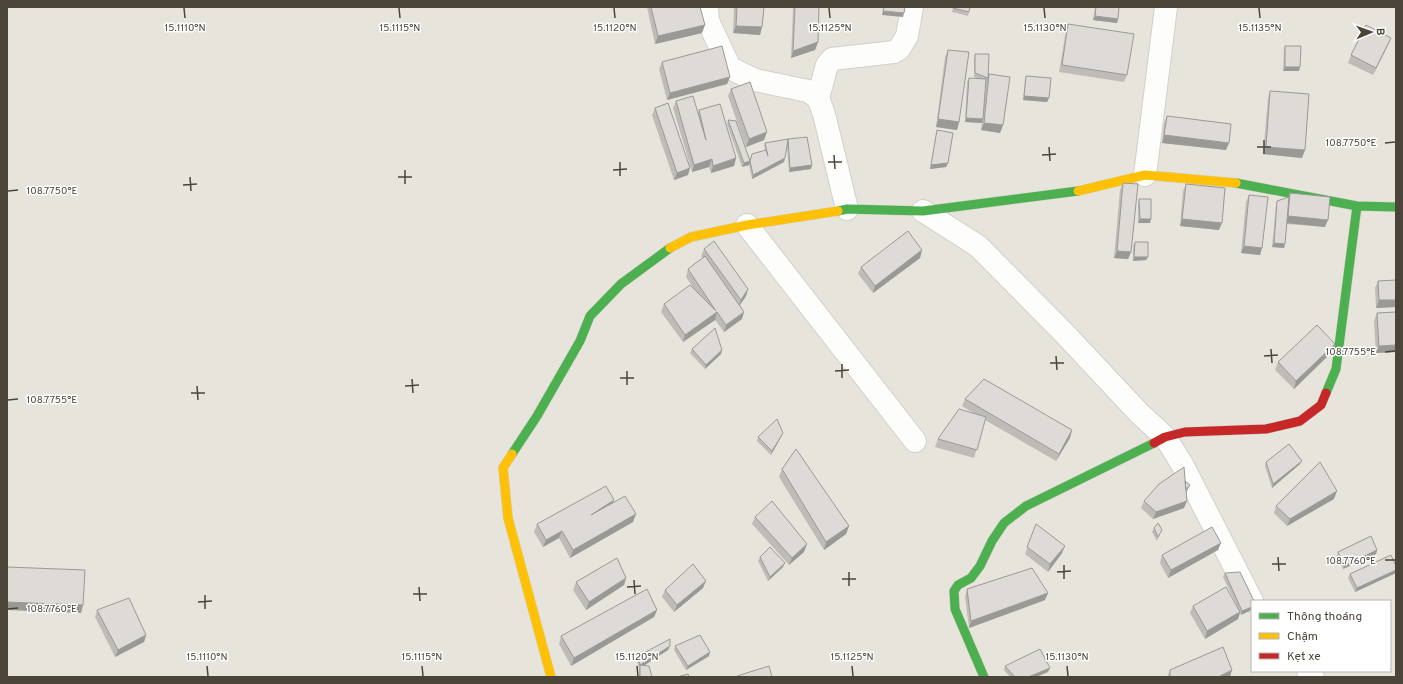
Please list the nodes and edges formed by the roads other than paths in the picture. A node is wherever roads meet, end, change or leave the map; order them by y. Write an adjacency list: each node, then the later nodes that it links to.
1 (707, 7): 4 (street)
2 (912, 7): 4 (street)
3 (1166, 7): 5 (street)
4 (818, 98): 8 (street)
5 (1145, 175): 6 (street); 9 (street)
6 (1357, 206): 7 (street); 11 (street)
7 (1396, 207)
8 (847, 209): 9 (street); 10 (street)
9 (923, 211): 11 (street)
10 (747, 225): 12 (street); 14 (street)
11 (1166, 437): 13 (street); 15 (street)
12 (915, 441)
13 (1251, 600)
14 (551, 677)
15 (984, 677)

